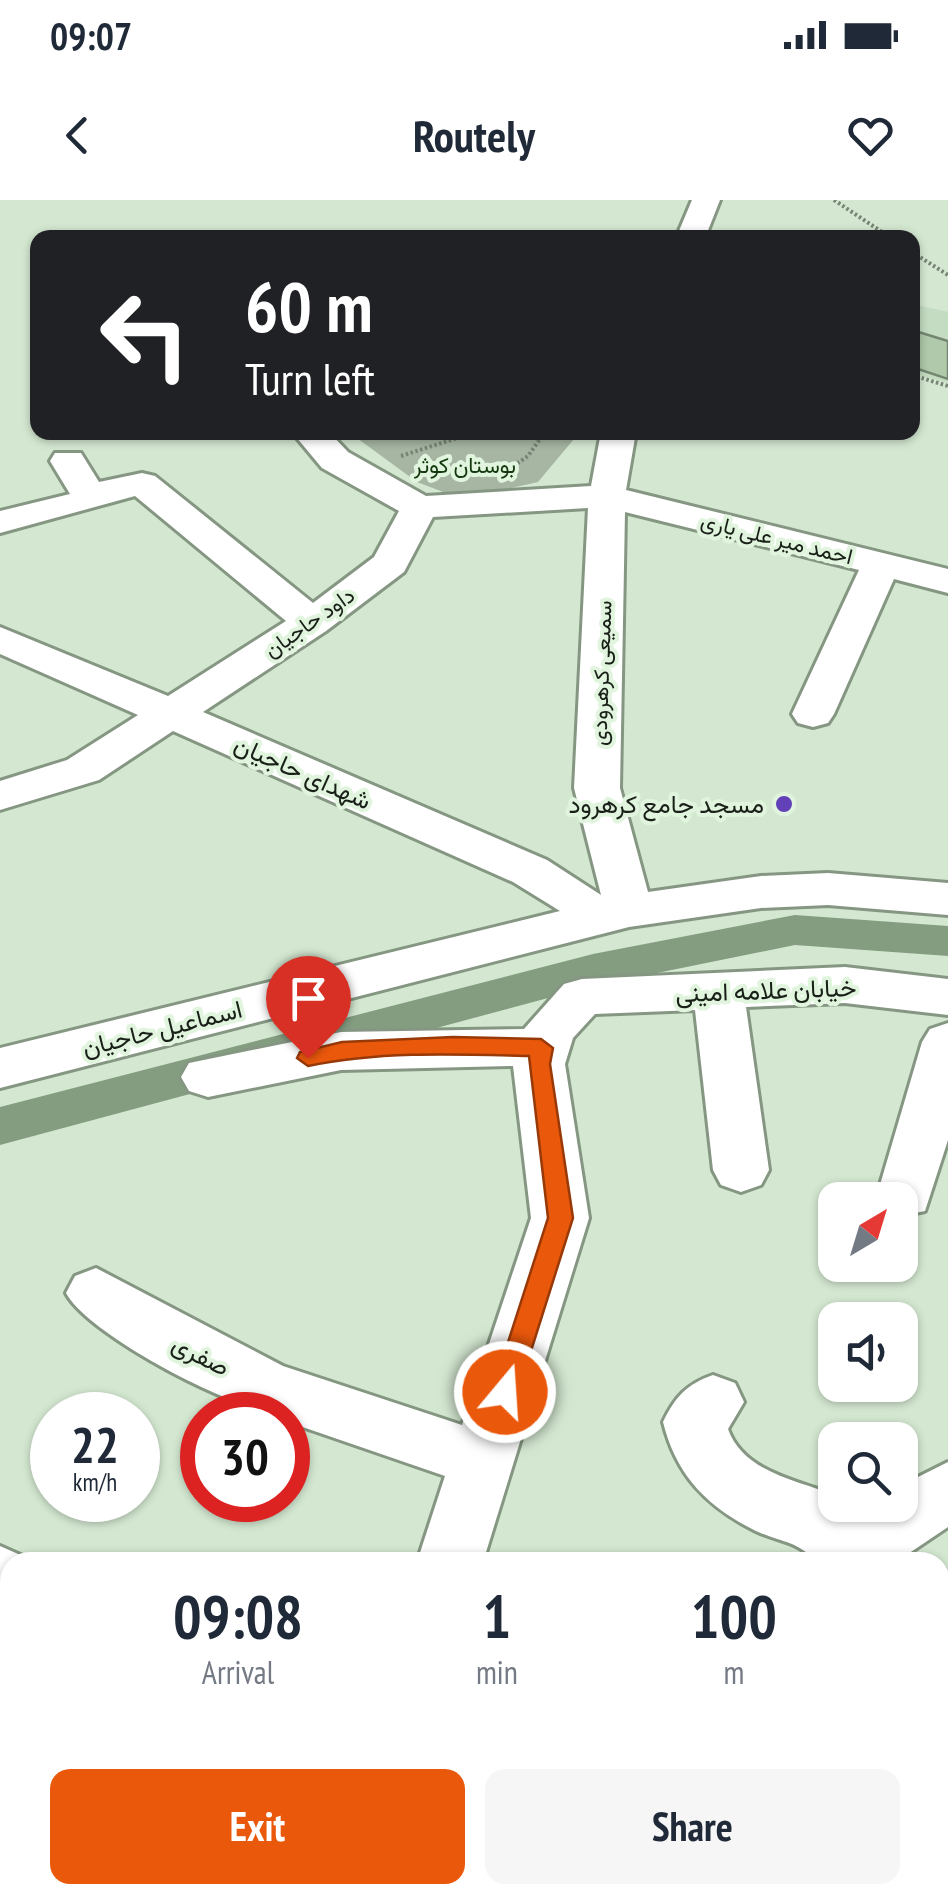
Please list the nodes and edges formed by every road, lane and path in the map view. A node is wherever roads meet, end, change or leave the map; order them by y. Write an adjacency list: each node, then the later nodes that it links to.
1 (706, 200): 3 (street)
2 (834, 200): 4 (path)
3 (693, 230)
4 (879, 230)
5 (920, 257): 6 (path)
6 (948, 275)
7 (920, 377): 8 (path)
8 (948, 386)
9 (316, 440): 18 (street)
10 (451, 440): 14 (path)
11 (539, 440): 15 (path)
12 (618, 440): 17 (street, سمیعی کرهرودی)
13 (68, 461): 16 (street)
14 (413, 462)
15 (501, 474)
16 (88, 495): 19 (street); 22 (street)
17 (607, 496): 18 (street, احمد میر علی یاری); 20 (street, احمد میر علی یاری); 28 (street, سمیعی کرهرودی)
18 (420, 507): 22 (street, داود حاجیان)
19 (0, 522)
20 (881, 564): 21 (street, احمد میر علی یاری); 24 (street)
21 (948, 581)
22 (312, 622): 25 (street, داود حاجیان)
23 (0, 639): 25 (street, شهدای حاجیان)
24 (813, 714)
25 (174, 715): 26 (street, داود حاجیان); 28 (street, شهدای حاجیان)
26 (0, 796)
27 (948, 899): 28 (street)
28 (594, 920): 30 (street, سمیعی کرهرودی); 34 (street, اسماعیل حاجیان)
29 (718, 990): 30 (street, خیابان علامه امینی); 31 (street, خیابان علامه امینی); 36 (street)
30 (582, 997): 33 (street)
31 (948, 998)
32 (948, 1042): 37 (street)
33 (541, 1048): 35 (street); 40 (street)
34 (0, 1068)
35 (208, 1077)
36 (741, 1170)
37 (909, 1182)
38 (96, 1294): 40 (street, صفری)
39 (713, 1402): 43 (street)
40 (483, 1461): 42 (street)
41 (948, 1490): 44 (street)
42 (453, 1552)
43 (851, 1552)
44 (865, 1552)

